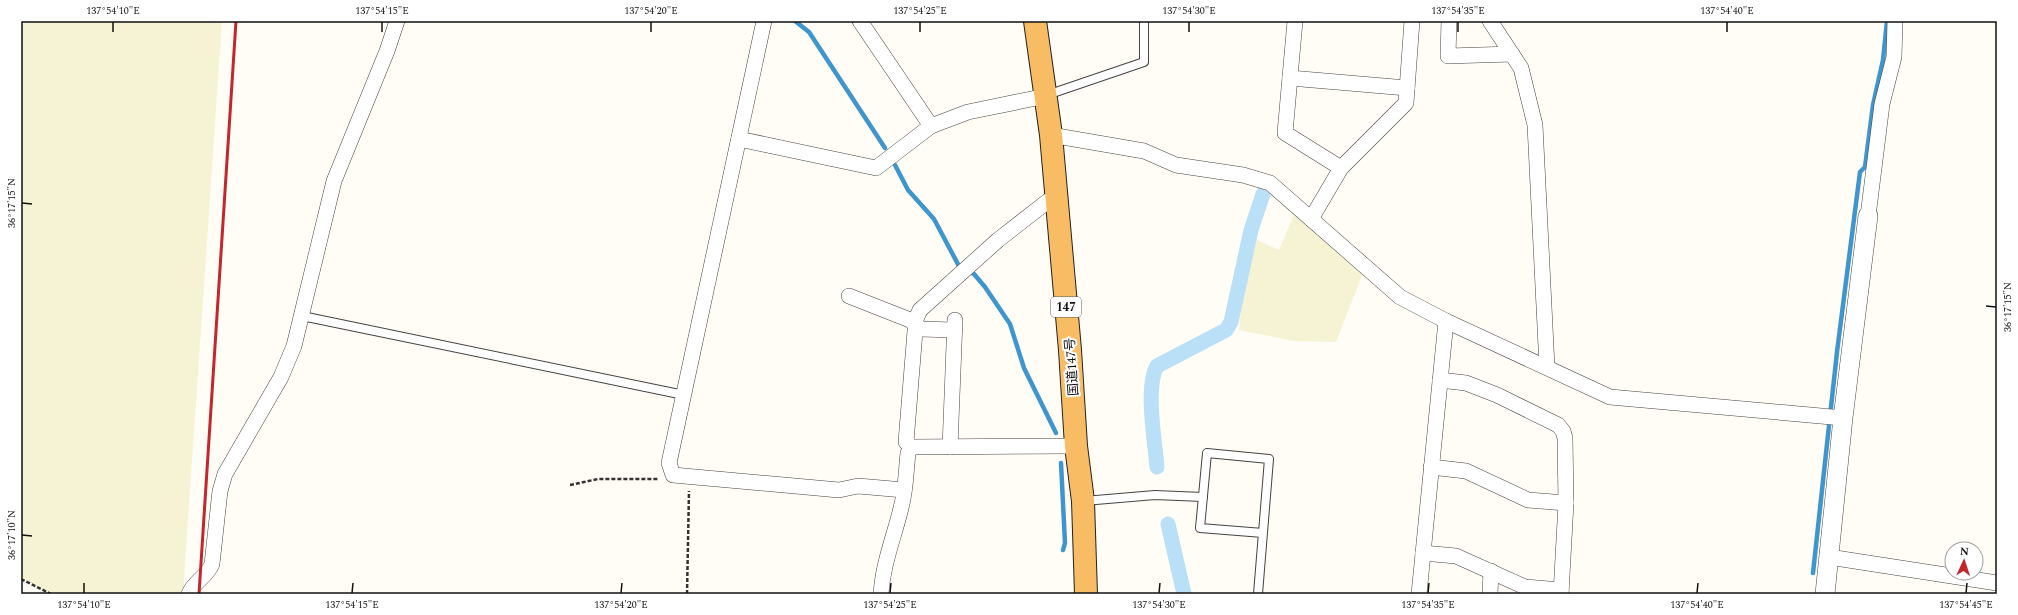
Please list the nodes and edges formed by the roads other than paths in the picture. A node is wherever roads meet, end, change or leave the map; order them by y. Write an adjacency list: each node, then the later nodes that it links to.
1 (397, 21): 23 (street)
2 (764, 21): 17 (street)
3 (860, 21): 15 (street)
4 (1036, 21): 14 (highway, 国道147号 / 147)
5 (1144, 21): 14 (lane)
6 (1295, 21): 12 (street)
7 (1412, 21): 13 (street)
8 (1449, 21): 11 (street)
9 (1490, 21): 11 (street)
10 (1895, 21): 20 (street)
11 (1512, 54): 26 (street)
12 (1290, 78): 13 (street); 18 (street)
13 (1407, 88): 18 (street)
14 (1046, 96): 15 (street); 16 (highway, 国道147号 / 147)
15 (931, 126): 17 (street)
16 (1051, 135): 19 (highway, 国道147号 / 147); 21 (street)
17 (739, 139): 28 (street)
18 (1341, 168): 21 (street)
19 (1056, 200): 25 (street); 30 (highway, 国道147号 / 147)
20 (1868, 216): 29 (street)
21 (1311, 219): 24 (street)
22 (849, 296): 25 (street)
23 (302, 316): 28 (lane); 44 (street)
24 (1446, 321): 26 (street); 27 (street)
25 (916, 326): 31 (street); 32 (street)
26 (1547, 366): 29 (street)
27 (1440, 380): 33 (street); 37 (street)
28 (684, 396): 34 (street)
29 (1843, 418): 40 (street)
30 (1076, 446): 32 (street); 36 (highway, 国道147号 / 147)
31 (910, 447): 32 (street); 34 (street)
32 (950, 447)
33 (1431, 467): 37 (street); 39 (street)
34 (904, 490): 45 (street)
35 (1203, 497): 36 (lane); 38 (lane); 38 (lane)
36 (1083, 502): 46 (highway, 国道147号 / 147)
37 (1566, 503): 43 (street)
38 (1263, 533): 47 (lane)
39 (1423, 553): 41 (street); 48 (street)
40 (1829, 557): 42 (street); 50 (street)
41 (1491, 572): 43 (street); 49 (street)
42 (1997, 583)
43 (1561, 592)
44 (189, 594)
45 (881, 594)
46 (1086, 594)
47 (1258, 594)
48 (1419, 594)
49 (1490, 594)
50 (1825, 594)

